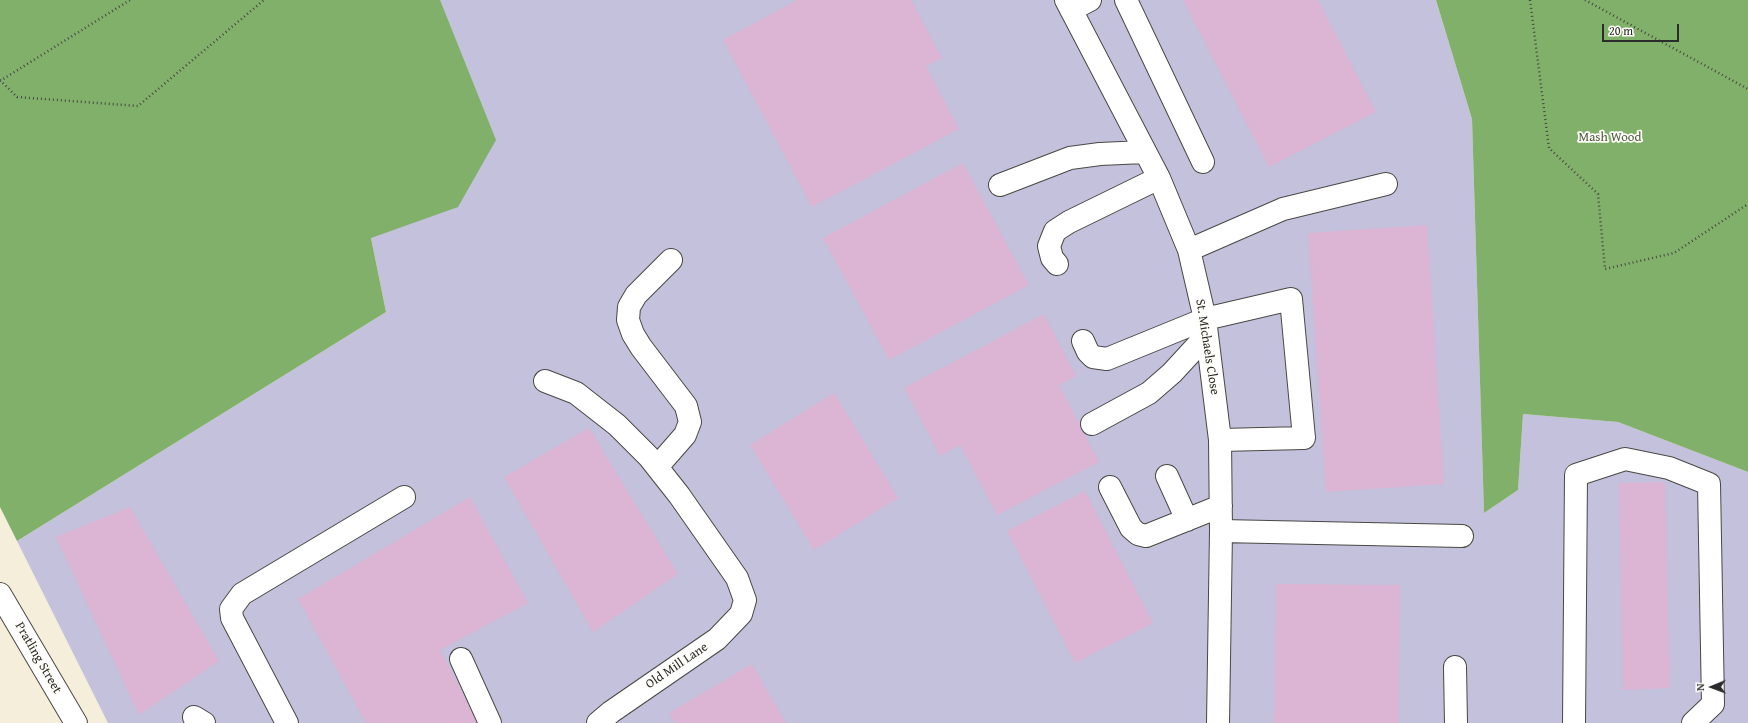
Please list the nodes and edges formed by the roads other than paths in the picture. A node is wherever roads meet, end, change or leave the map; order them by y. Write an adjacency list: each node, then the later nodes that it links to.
1 (1090, 0): 3 (street)
2 (1126, 0): 5 (street)
3 (1068, 5): 4 (street, St. Michaels Close)
4 (1144, 152): 6 (street, St. Michaels Close); 8 (street)
5 (1203, 162)
6 (1159, 178): 9 (street, St. Michaels Close); 11 (street)
7 (1386, 184): 9 (street)
8 (1000, 185)
9 (1189, 250): 12 (street, St. Michaels Close)
10 (671, 260): 17 (street)
11 (1057, 264)
12 (1206, 327): 13 (street); 15 (street); 16 (street, St. Michaels Close); 16 (street)
13 (1083, 341)
14 (545, 381): 17 (street)
15 (1092, 424)
16 (1220, 440): 21 (street, St. Michaels Close)
17 (657, 467): 31 (street, Old Mill Lane)
18 (1167, 476): 22 (street)
19 (1110, 487): 22 (street)
20 (404, 497): 29 (street)
21 (1221, 506): 22 (street); 23 (street, St. Michaels Close)
22 (1187, 520)
23 (1221, 531): 24 (street); 32 (street, St. Michaels Close)
24 (1462, 536)
25 (0, 594): 28 (street, Pratling Street)
26 (461, 660): 30 (street)
27 (1455, 668): 33 (street)
28 (76, 723)
29 (287, 723)
30 (490, 723)
31 (598, 723)
32 (1218, 723)
33 (1456, 723)
34 (1574, 723): 35 (street)
35 (1693, 723)

